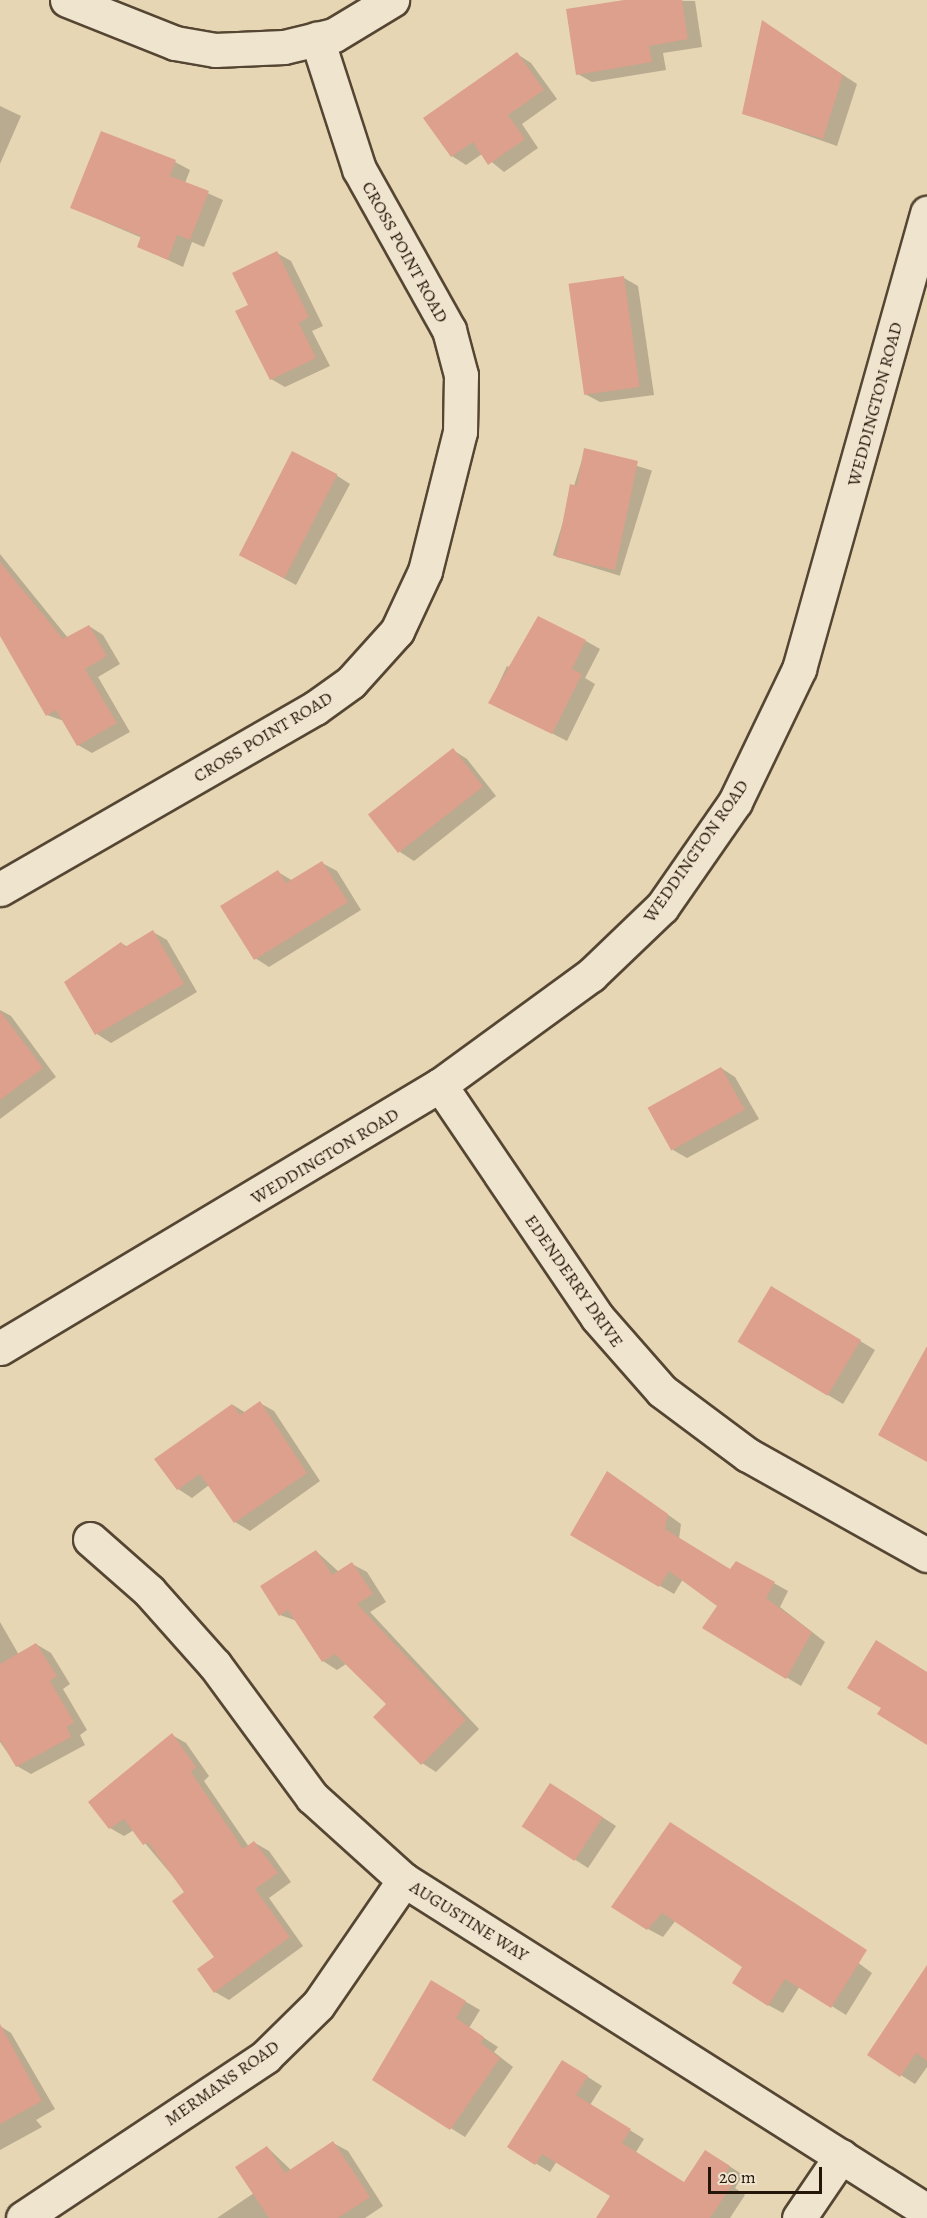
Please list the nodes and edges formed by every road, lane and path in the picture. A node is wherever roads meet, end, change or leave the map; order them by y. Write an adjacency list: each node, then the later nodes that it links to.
1 (67, 0): 3 (street)
2 (392, 0): 3 (street)
3 (317, 39): 5 (street, CROSS POINT ROAD)
4 (927, 213): 6 (street, WEDDINGTON ROAD)
5 (4, 878)
6 (440, 1085): 7 (street, WEDDINGTON ROAD); 9 (street, EDENDERRY DRIVE)
7 (0, 1348)
8 (90, 1539): 10 (street, AUGUSTINE WAY)
9 (927, 1555)
10 (404, 1880): 11 (street, AUGUSTINE WAY); 13 (street, MERMANS ROAD)
11 (841, 2156): 12 (street, AUGUSTINE WAY); 14 (street)
12 (927, 2211)
13 (23, 2218)
14 (799, 2218)

